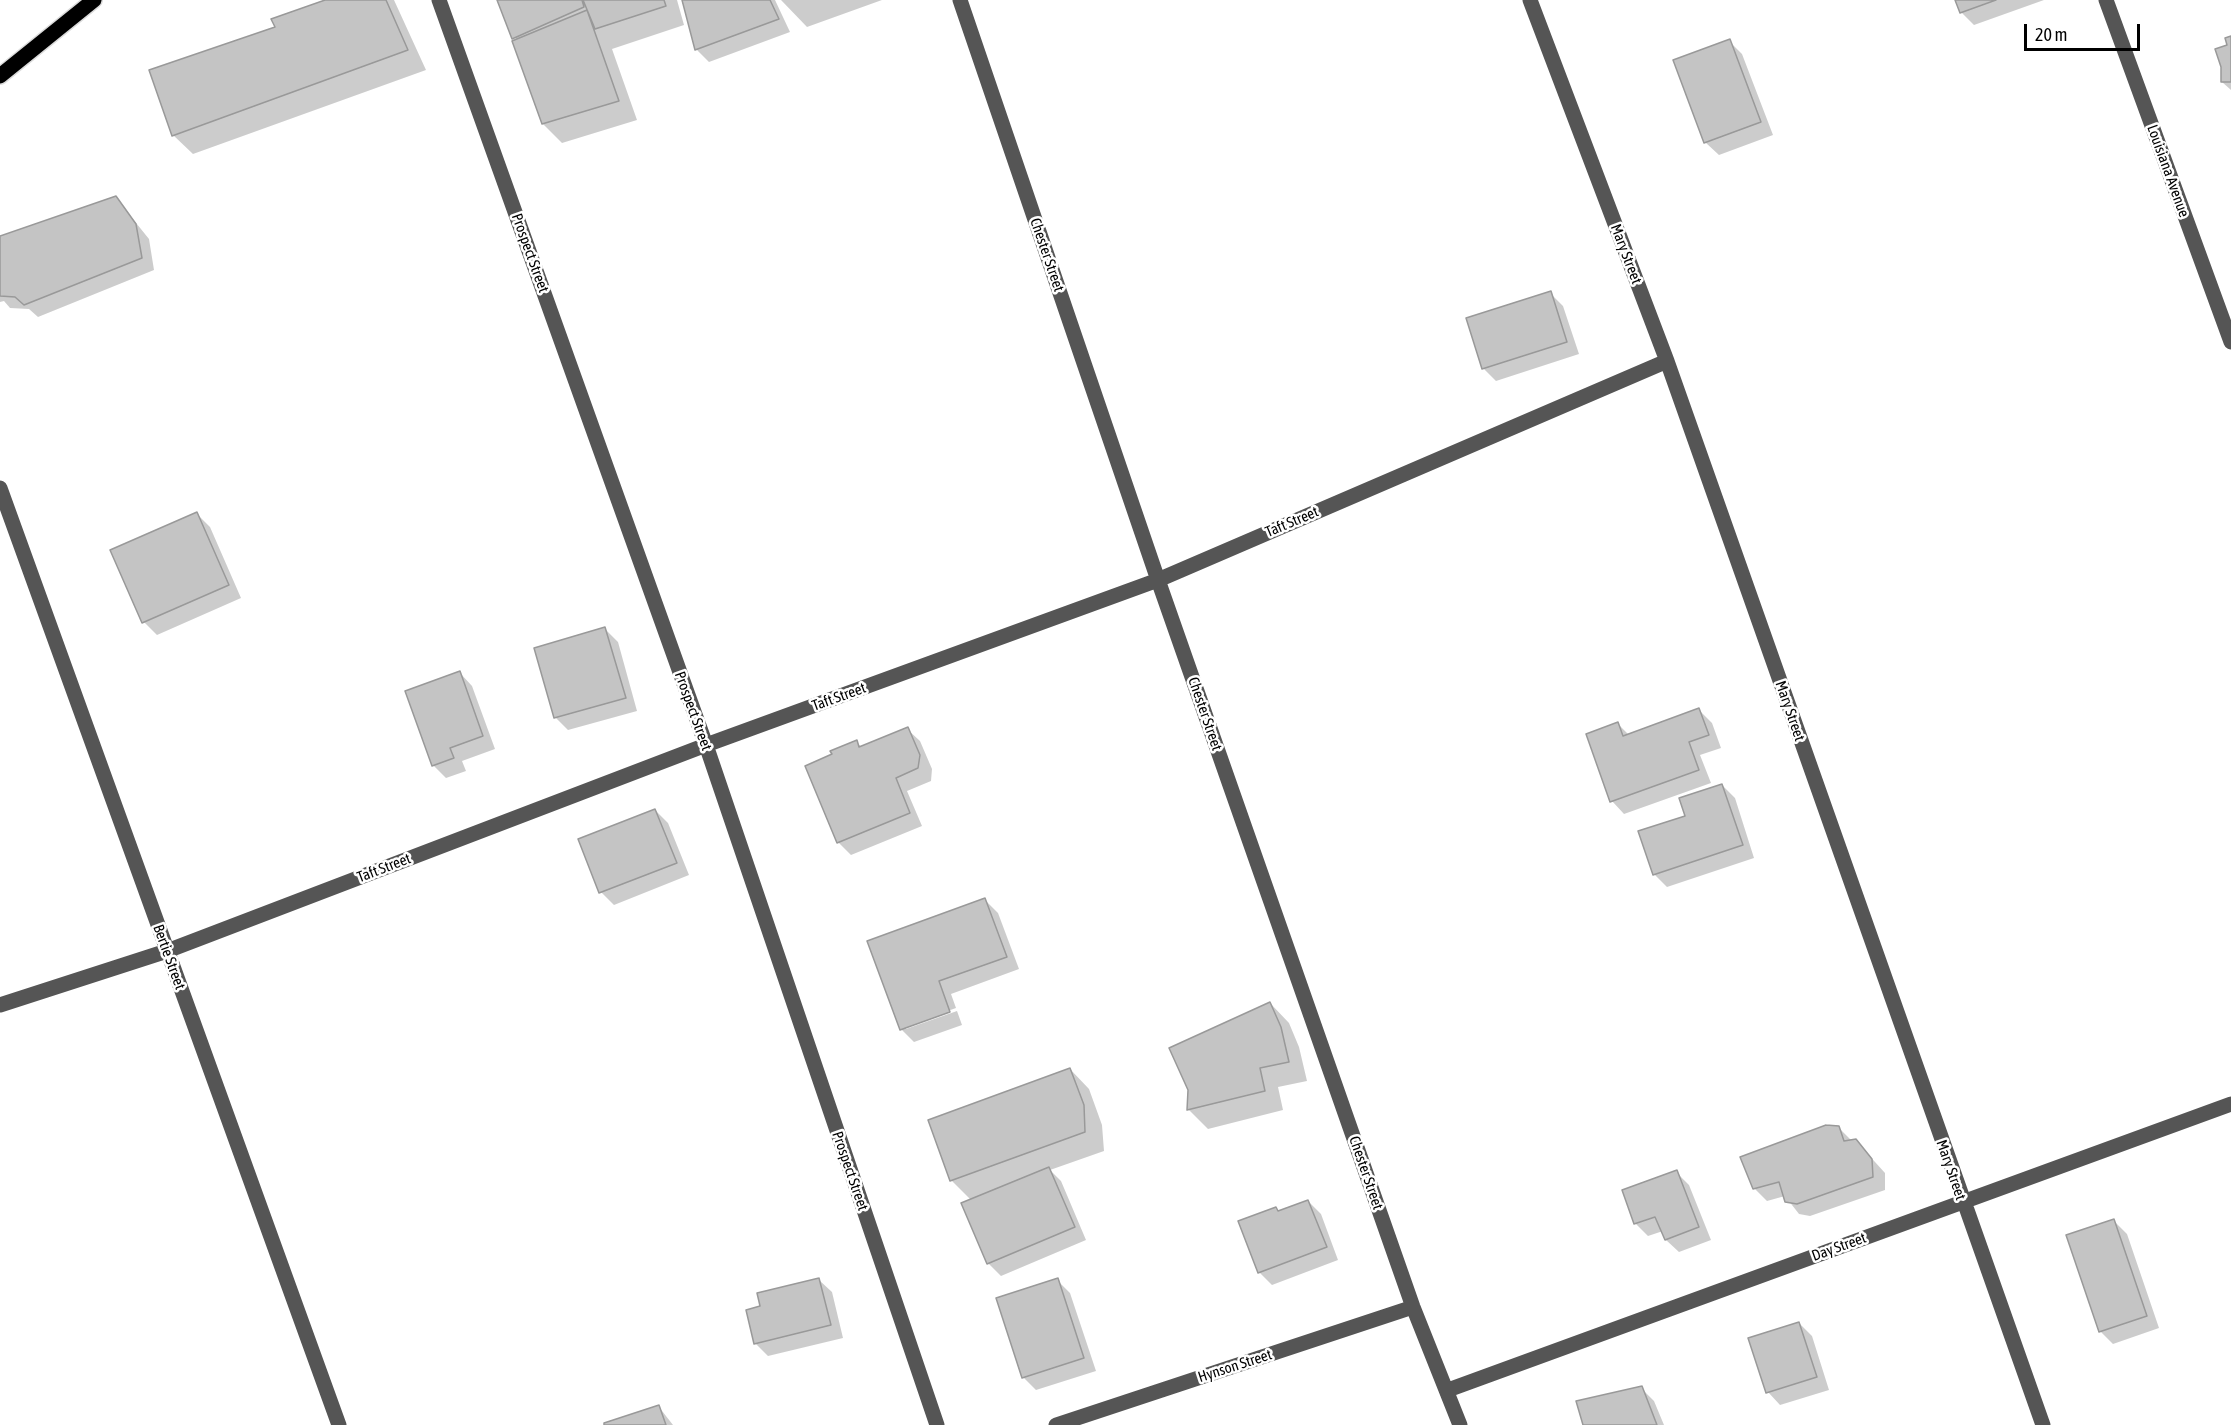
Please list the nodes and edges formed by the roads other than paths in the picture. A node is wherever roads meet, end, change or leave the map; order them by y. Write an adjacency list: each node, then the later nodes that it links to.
1 (94, 0): 6 (main road)
2 (439, 0): 11 (street, Prospect Street)
3 (960, 0): 10 (street, Chester Street)
4 (1530, 0): 8 (street, Mary Street)
5 (2106, 0): 7 (street, Louisiana Avenue)
6 (0, 76)
7 (2231, 342)
8 (1667, 361): 10 (street, Taft Street); 15 (street, Mary Street)
9 (0, 488): 12 (street, Bertie Street)
10 (1158, 580): 11 (street, Taft Street); 16 (street, Chester Street)
11 (706, 745): 12 (street, Taft Street); 19 (street, Prospect Street)
12 (167, 951): 13 (street, Taft Street); 18 (street, Bertie Street)
13 (0, 1005)
14 (2231, 1104): 15 (street, Day Street)
15 (1962, 1202): 17 (street, Day Street); 22 (street, Mary Street)
16 (1413, 1307): 17 (street, Chester Street); 20 (street, Hynson Street)
17 (1448, 1390): 21 (street, Chester Street)
18 (339, 1425)
19 (937, 1425)
20 (1056, 1425)
21 (1460, 1425)
22 (2043, 1425)

